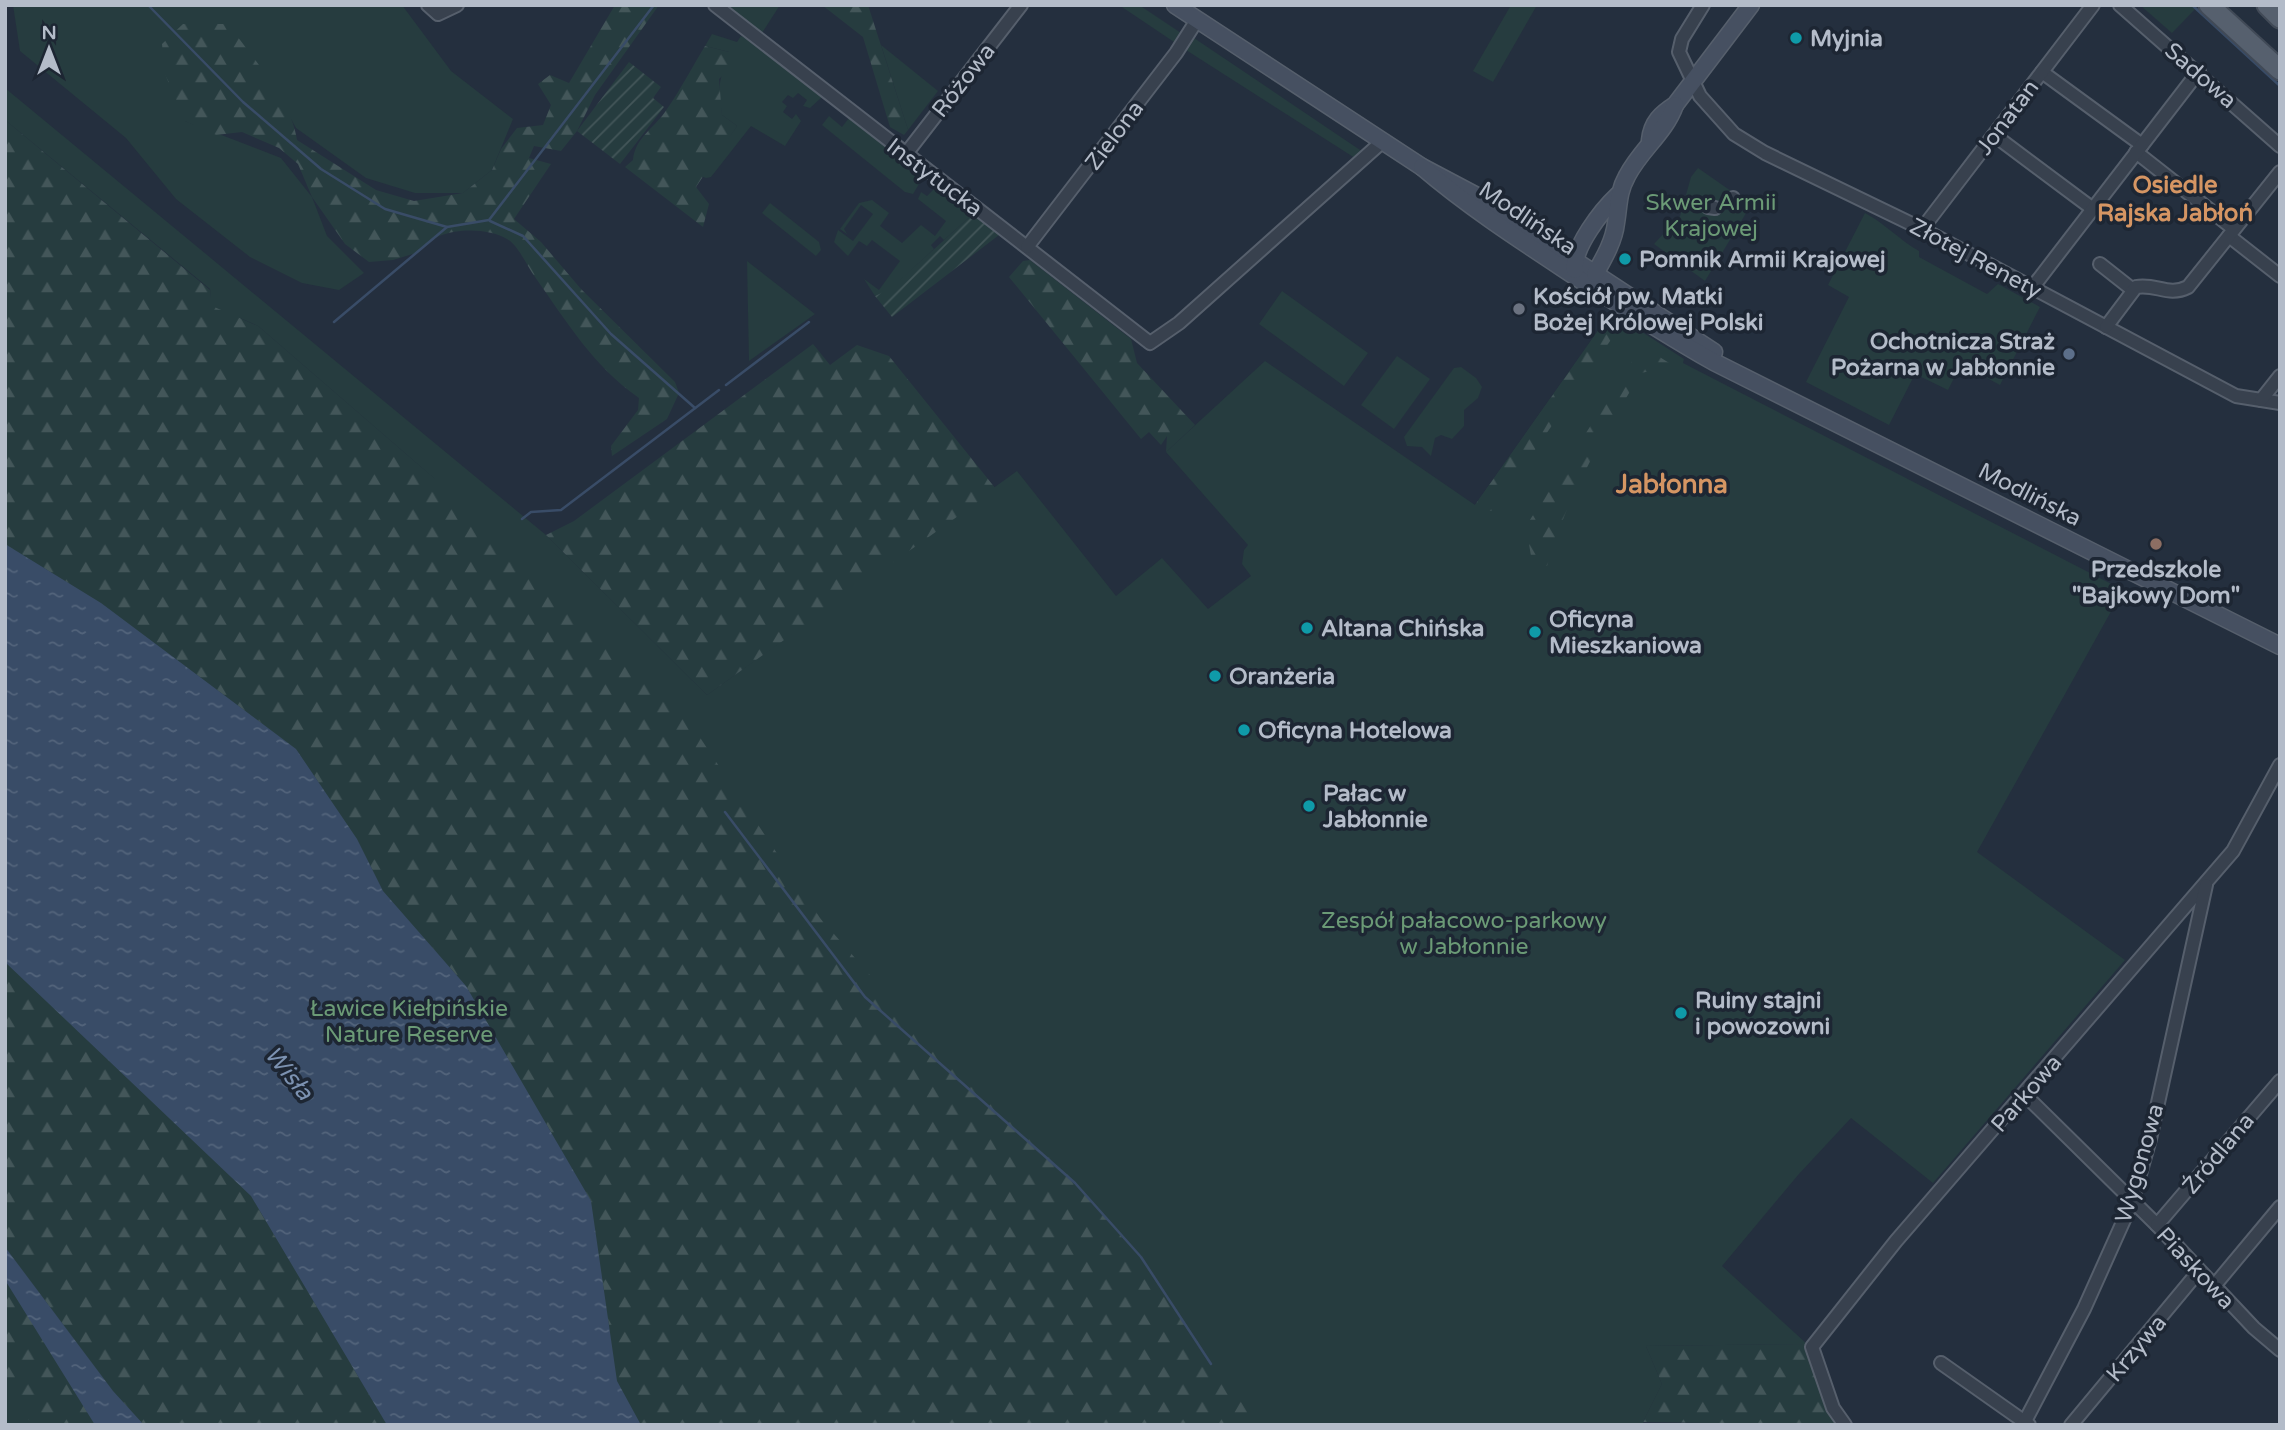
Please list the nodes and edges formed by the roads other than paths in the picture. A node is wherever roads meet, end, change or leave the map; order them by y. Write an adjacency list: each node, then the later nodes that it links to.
1 (428, 5): 2 (street)
2 (457, 5)
3 (1021, 5): 22 (street, Różowa)
4 (1175, 5): 13 (main road, Modlińska)
5 (1703, 5): 17 (street, Złotej Renety)
6 (1751, 5): 17 (main road)
7 (2093, 5): 16 (street, Jonatan)
8 (2120, 5): 15 (street, Sadowa)
9 (2209, 5): 14 (main road)
10 (2267, 5): 12 (main road)
11 (720, 7): 22 (street, Instytucka)
12 (2280, 18)
13 (1197, 20): 19 (main road, Modlińska); 28 (street, Zielona)
14 (2280, 70)
15 (2199, 71): 20 (street, Sadowa); 21 (street)
16 (2042, 72): 18 (street, Jonatan); 21 (street)
17 (1692, 82): 24 (main road); 26 (street, Złotej Renety)
18 (1994, 135): 25 (street); 26 (street, Jonatan)
19 (1382, 141): 28 (street, Instytucka); 30 (main road, Modlińska)
20 (2280, 146)
21 (2139, 149): 25 (street); 27 (street)
22 (905, 155): 28 (street, Instytucka)
23 (2280, 172): 27 (street)
24 (1618, 195): 30 (main road); 31 (main road)
25 (2093, 209): 33 (street)
26 (1922, 229): 33 (street, Złotej Renety)
27 (2231, 233): 32 (street); 34 (street)
28 (1027, 247)
29 (2100, 264): 34 (street)
30 (1574, 268): 31 (main road, Modlińska); 37 (main road, Modlińska)
31 (1595, 274): 37 (main road, Modlińska)
32 (2280, 276)
33 (2032, 288): 35 (street, Złotej Renety)
34 (2133, 290): 35 (street)
35 (2105, 327): 38 (street, Złotej Renety)
36 (2280, 376): 38 (street)
37 (1759, 383): 40 (main road, Modlińska)
38 (2261, 400): 39 (street, Złotej Renety)
39 (2280, 403)
40 (2280, 646)
41 (2280, 765): 42 (street, Parkowa)
42 (2206, 884): 44 (street, Parkowa); 45 (street, Wygonowa)
43 (2280, 1081): 47 (street, Źródlana)
44 (2025, 1095): 45 (street, Piaskowa); 53 (street, Parkowa)
45 (2132, 1202): 47 (street, Piaskowa); 52 (street, Wygonowa)
46 (2280, 1207): 49 (street)
47 (2157, 1225): 48 (street, Piaskowa)
48 (2199, 1271): 49 (street, Piaskowa); 54 (street, Krzywa)
49 (2214, 1286): 50 (street, Piaskowa)
50 (2280, 1350)
51 (1941, 1363): 52 (street)
52 (2025, 1424)
53 (1845, 1425)
54 (2071, 1425)

